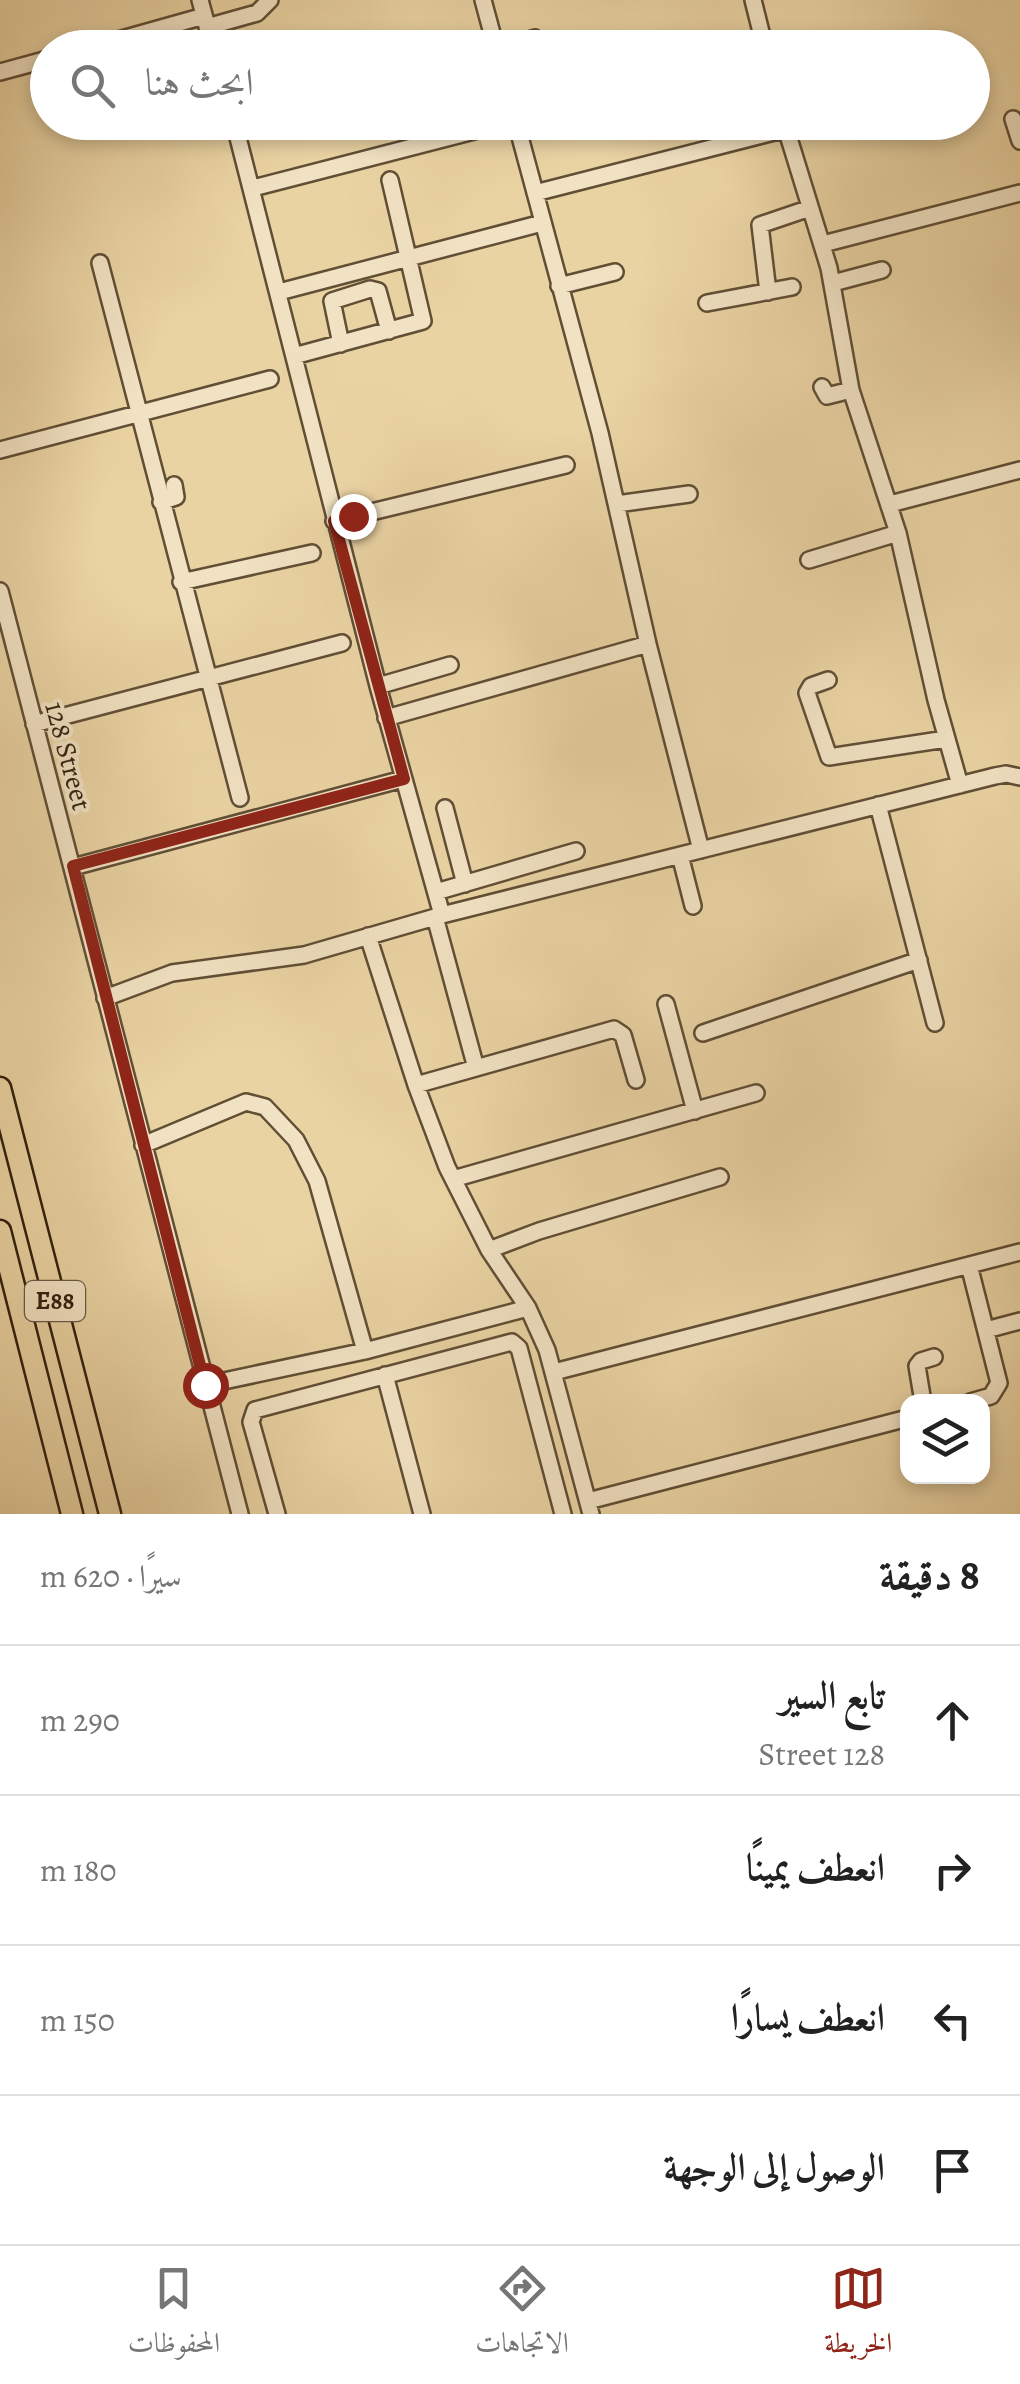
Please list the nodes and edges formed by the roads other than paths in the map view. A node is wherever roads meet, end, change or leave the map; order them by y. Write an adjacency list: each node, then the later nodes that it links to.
1 (270, 0): 4 (street)
2 (484, 0): 6 (street)
3 (753, 0): 7 (street)
4 (204, 14): 5 (street)
5 (150, 30)
6 (494, 30)
7 (760, 30)
8 (30, 64): 9 (street)
9 (0, 72)
10 (1014, 119): 17 (street)
11 (239, 140): 20 (street)
12 (442, 140): 20 (street)
13 (519, 140): 21 (street)
14 (721, 140): 18 (street)
15 (739, 140): 18 (street)
16 (789, 140): 23 (street)
17 (1020, 141)
18 (722, 145): 21 (street)
19 (390, 180): 26 (street)
20 (253, 188): 33 (street)
21 (535, 193): 24 (street)
22 (1020, 193): 25 (street)
23 (810, 208): 25 (street); 34 (street)
24 (542, 223): 26 (street); 31 (street)
25 (823, 244): 30 (street)
26 (410, 258): 33 (street); 36 (street)
27 (100, 263): 42 (street)
28 (882, 270): 30 (street)
29 (615, 272): 31 (street)
30 (833, 282): 41 (street)
31 (559, 286): 49 (street)
32 (792, 287): 34 (street)
33 (279, 292): 38 (street)
34 (768, 292): 35 (street)
35 (707, 303)
36 (389, 332): 37 (street); 37 (street)
37 (342, 344): 38 (street)
38 (294, 356): 51 (street)
39 (270, 378): 42 (street)
40 (822, 387): 41 (street)
41 (851, 390): 50 (street)
42 (138, 414): 43 (street); 48 (street)
43 (0, 450)
44 (566, 465): 51 (street)
45 (1020, 470): 50 (street)
46 (174, 486): 48 (street)
47 (689, 494): 49 (street)
48 (161, 502): 55 (street)
49 (617, 504): 58 (street)
50 (890, 504): 52 (street)
51 (334, 521): 62 (street)
52 (898, 533): 54 (street); 65 (street)
53 (312, 552): 55 (street)
54 (809, 560)
55 (181, 582): 60 (street)
56 (0, 591): 64 (street, 128 Street)
57 (342, 644): 60 (street)
58 (648, 644): 63 (street); 72 (street)
59 (450, 666): 62 (street)
60 (206, 677): 64 (street); 69 (street)
61 (828, 680): 65 (street)
62 (378, 686): 63 (street)
63 (386, 718): 67 (street)
64 (34, 724): 75 (street, 128 Street)
65 (946, 739): 68 (street)
66 (1020, 777): 68 (street)
67 (404, 779): 75 (street); 77 (street)
68 (960, 784): 70 (street)
69 (240, 798)
70 (878, 805): 72 (street); 81 (street)
71 (445, 808): 76 (street)
72 (701, 850): 74 (street)
73 (576, 851): 76 (street)
74 (680, 855): 78 (street); 79 (street)
75 (73, 866): 82 (street, 128 Street)
76 (464, 884): 77 (street)
77 (436, 892): 79 (street)
78 (693, 906)
79 (439, 916): 80 (street); 86 (street)
80 (368, 936): 82 (street); 88 (street)
81 (919, 960): 84 (street); 85 (street)
82 (105, 998): 92 (street, 128 Street)
83 (666, 1004): 91 (street)
84 (936, 1022)
85 (703, 1033)
86 (476, 1068): 87 (street); 88 (street)
87 (636, 1080)
88 (416, 1086): 94 (street)
89 (0, 1088): 112 (highway, E88)
90 (756, 1094): 91 (street)
91 (695, 1110): 94 (street)
92 (143, 1144): 102 (street); 106 (street, 128 Street)
93 (720, 1177): 96 (street)
94 (453, 1178): 96 (street)
95 (0, 1231): 111 (highway, E88)
96 (489, 1250): 99 (street)
97 (1020, 1252): 98 (street)
98 (970, 1265): 101 (street); 104 (street)
99 (528, 1308): 102 (street); 104 (street)
100 (1020, 1321): 101 (street)
101 (986, 1330): 108 (street)
102 (365, 1351): 106 (street)
103 (934, 1358): 107 (street)
104 (554, 1372): 110 (street)
105 (386, 1375): 114 (street); 115 (street); 116 (street)
106 (205, 1385): 113 (street, 128 Street)
107 (922, 1394)
108 (990, 1397)
109 (900, 1420): 110 (street)
110 (590, 1507)
111 (72, 1514)
112 (110, 1514)
113 (240, 1514)
114 (276, 1514)
115 (422, 1514)
116 (563, 1514)

